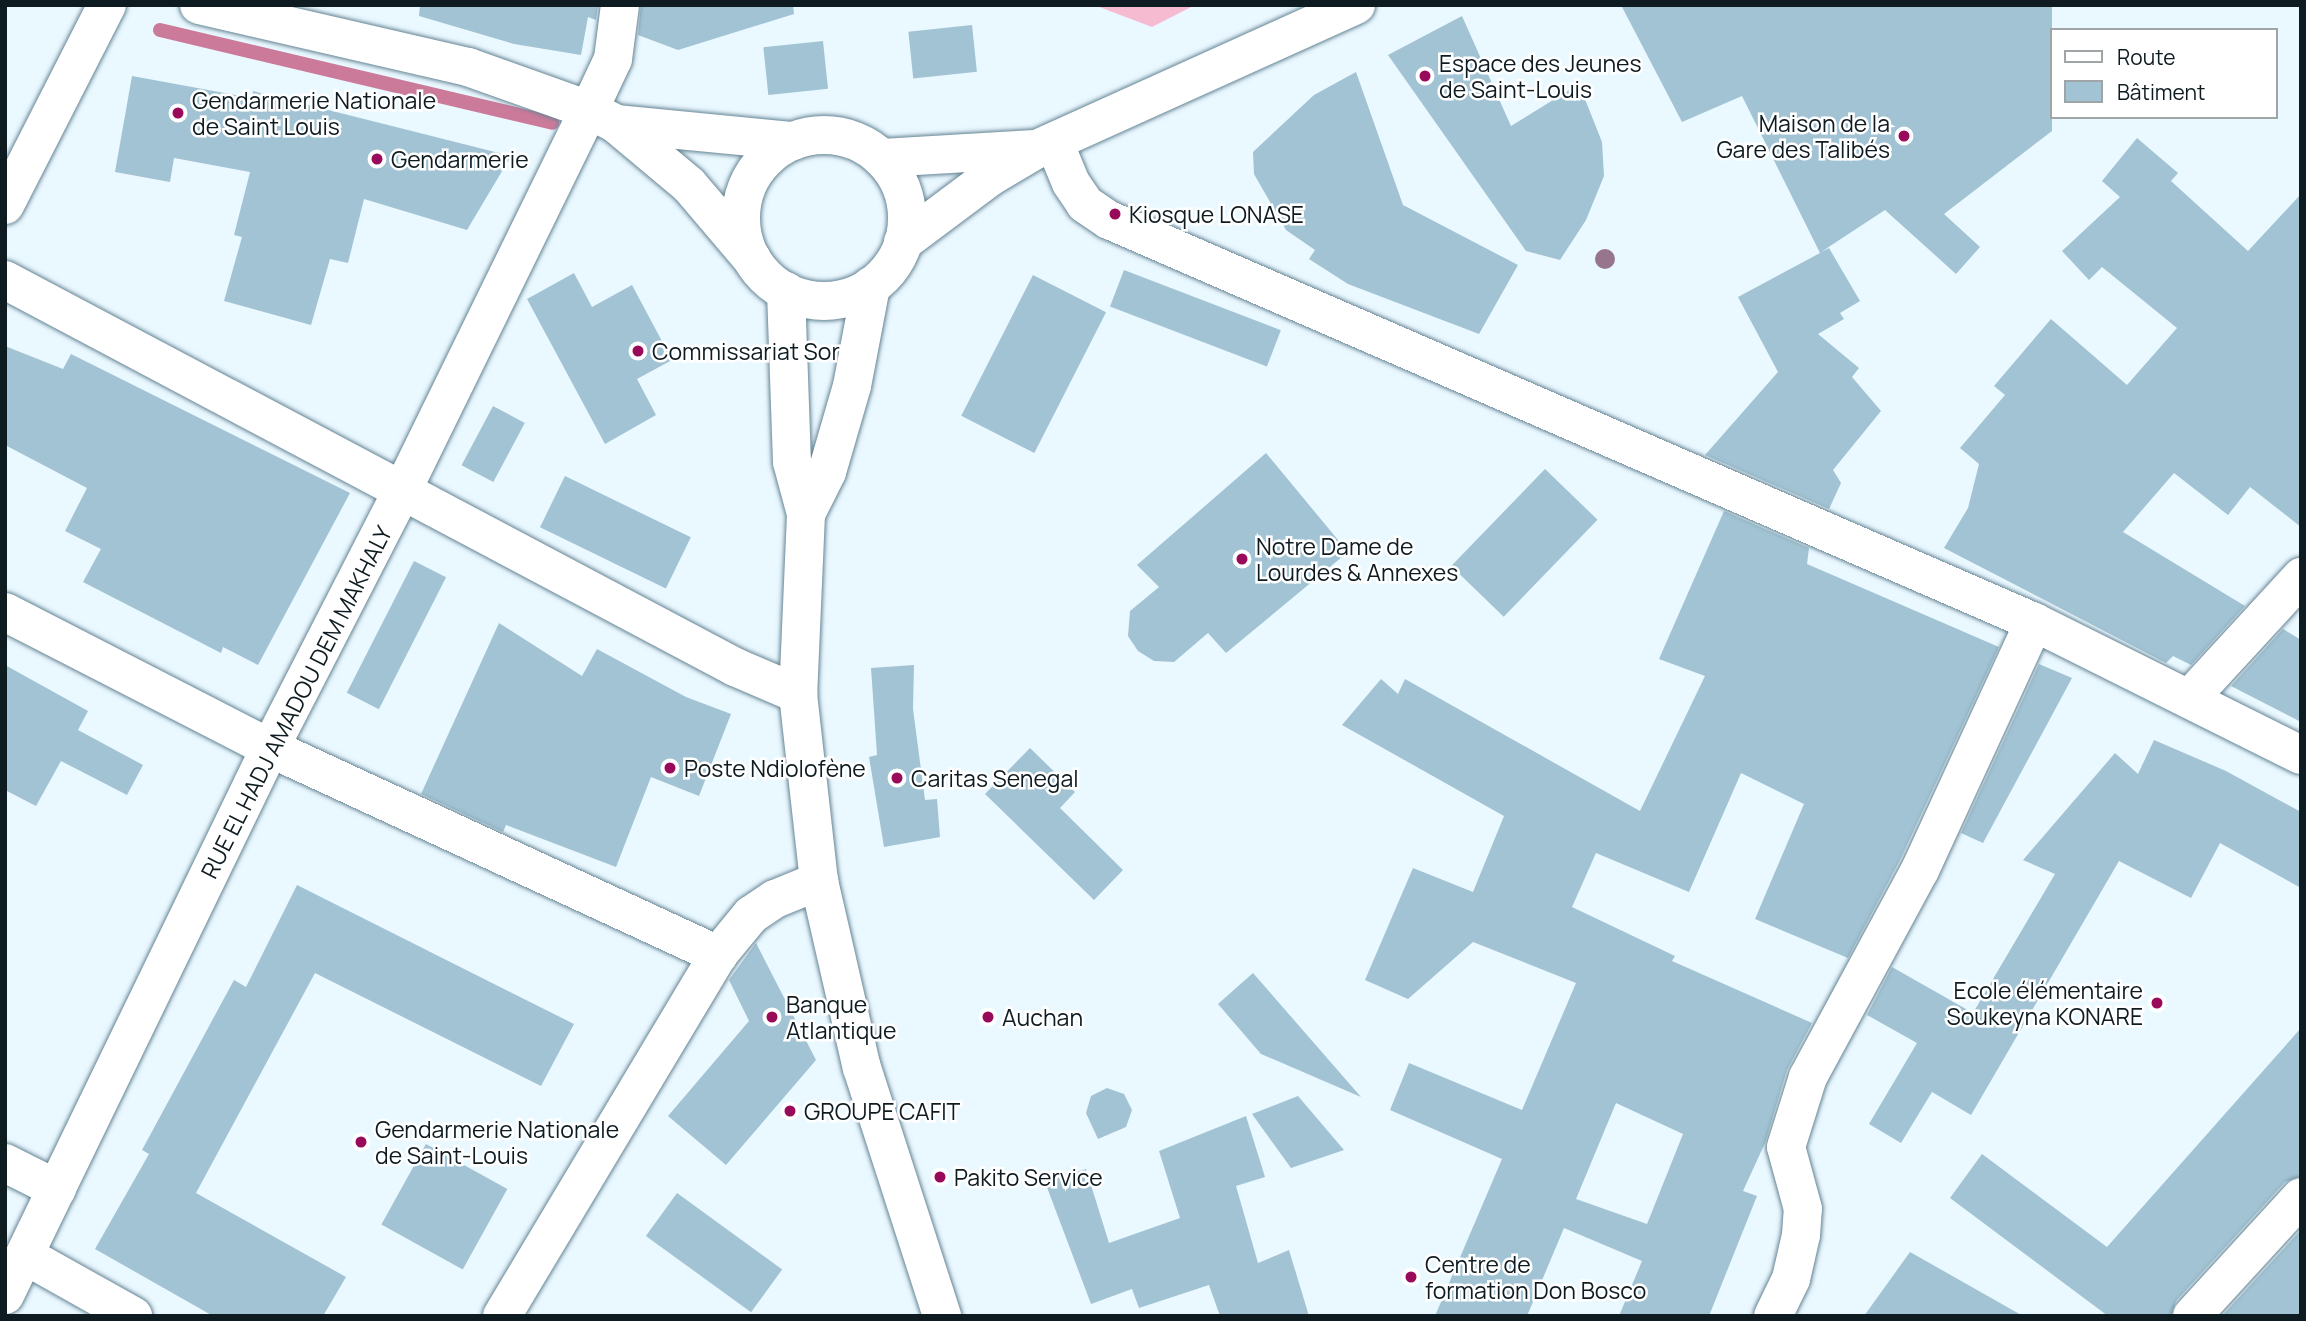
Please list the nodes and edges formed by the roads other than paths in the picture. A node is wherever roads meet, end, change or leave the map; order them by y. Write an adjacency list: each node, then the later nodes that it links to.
1 (107, 5): 9 (street)
2 (199, 5): 5 (street)
3 (620, 5): 5 (street, RUE EL HADJ AMADOU DEM MAKHALY)
4 (1356, 5): 7 (street)
5 (602, 117): 6 (street); 11 (street); 15 (street, RUE EL HADJ AMADOU DEM MAKHALY)
6 (793, 141): 8 (street); 11 (street)
7 (1046, 146): 8 (street); 10 (street); 19 (street)
8 (881, 158): 10 (street)
9 (5, 205)
10 (903, 242): 13 (street)
11 (752, 259): 14 (street)
12 (5, 280): 15 (street)
13 (871, 286): 14 (street); 16 (street)
14 (786, 292): 16 (street)
15 (402, 491): 20 (street); 22 (street, RUE EL HADJ AMADOU DEM MAKHALY)
16 (806, 514): 20 (street)
17 (2301, 577): 21 (street)
18 (5, 612): 22 (street)
19 (2034, 622): 21 (street); 34 (street)
20 (798, 694): 24 (street)
21 (2189, 699): 23 (street)
22 (270, 748): 25 (street); 27 (street, RUE EL HADJ AMADOU DEM MAKHALY)
23 (2301, 755)
24 (819, 881): 25 (street); 33 (street)
25 (718, 954): 32 (street)
26 (5, 1163): 27 (street)
27 (57, 1189): 29 (street, RUE EL HADJ AMADOU DEM MAKHALY)
28 (2301, 1197): 35 (street)
29 (26, 1256): 30 (street, RUE EL HADJ AMADOU DEM MAKHALY); 31 (street)
30 (5, 1295)
31 (133, 1316)
32 (502, 1316)
33 (942, 1316)
34 (1773, 1316)
35 (2192, 1316)

